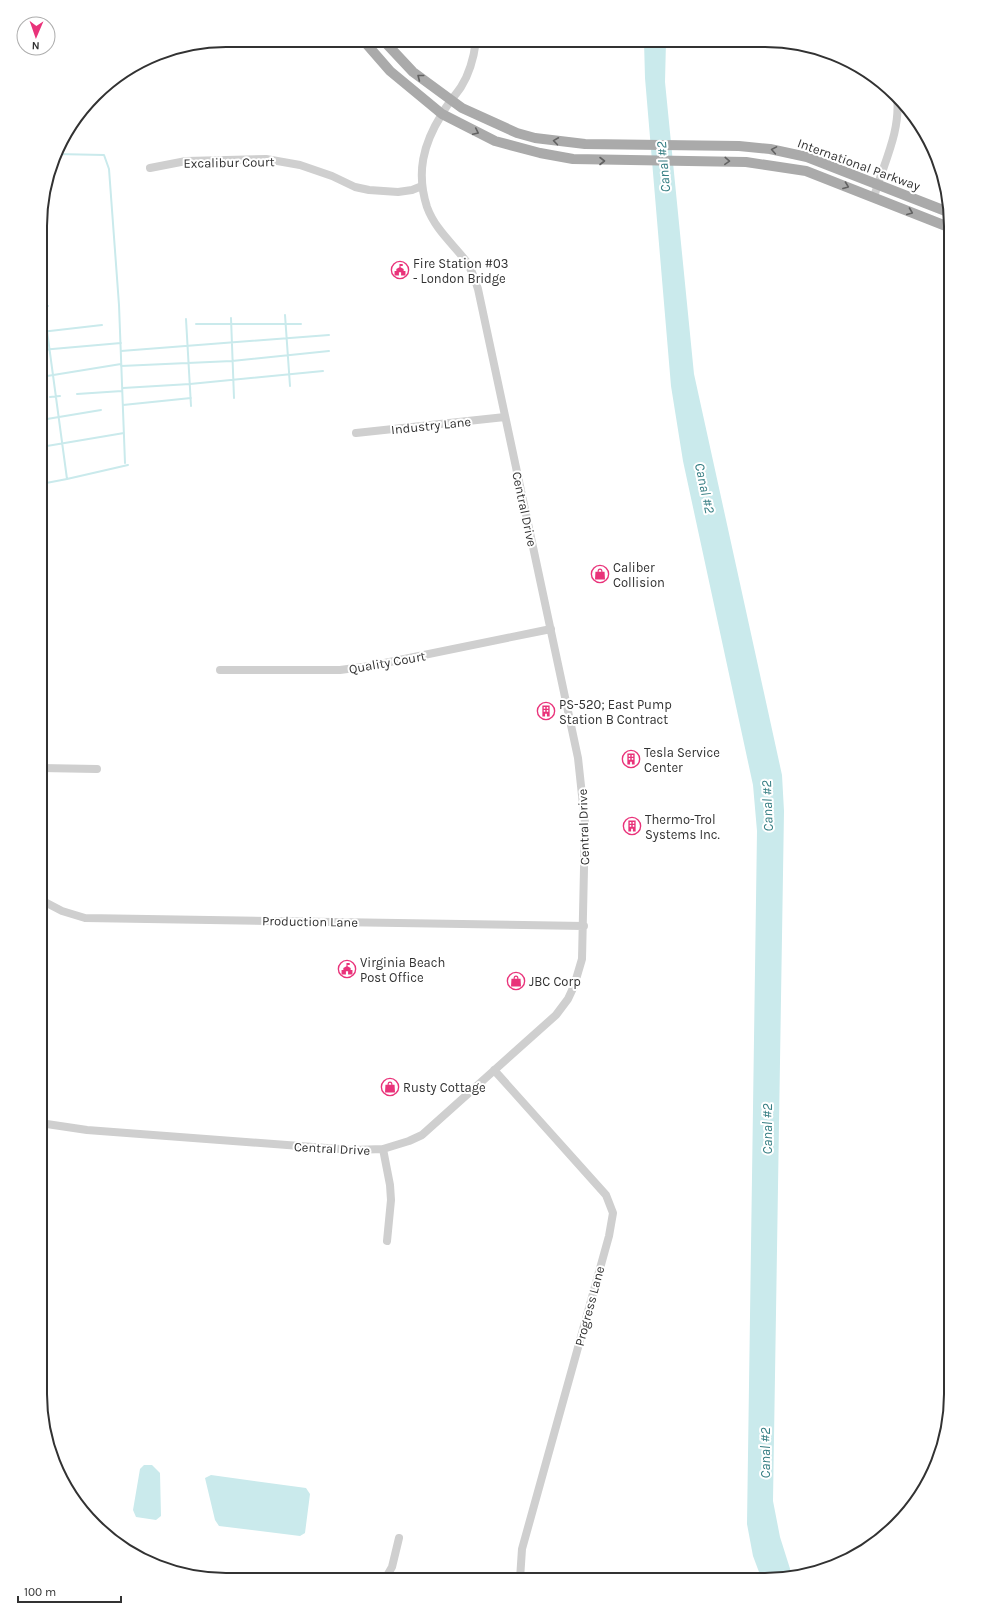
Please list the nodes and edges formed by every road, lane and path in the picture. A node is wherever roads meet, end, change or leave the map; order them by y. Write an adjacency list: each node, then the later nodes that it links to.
1 (369, 47): 6 (main road, International Parkway)
2 (389, 47): 4 (main road, International Parkway, one-way to 2)
3 (475, 47): 4 (street, Central Drive)
4 (452, 100): 6 (street, Central Drive); 8 (main road, International Parkway, one-way to 4)
5 (897, 106): 8 (street)
6 (442, 114): 9 (street, Central Drive); 10 (main road, International Parkway, one-way to 10)
7 (150, 168): 9 (street, Excalibur Court)
8 (878, 183): 10 (street); 11 (main road, International Parkway)
9 (422, 186): 13 (street, Central Drive)
10 (874, 197): 12 (main road, International Parkway, one-way to 12)
11 (943, 210)
12 (944, 225)
13 (505, 417): 14 (street, Industry Lane); 15 (street, Central Drive)
14 (356, 432)
15 (551, 629): 16 (street, Quality Court); 20 (street, Central Drive)
16 (220, 670)
17 (47, 768): 18 (street)
18 (97, 769)
19 (47, 903): 20 (street, Production Lane)
20 (584, 926): 21 (street, Central Drive)
21 (494, 1070): 23 (street, Central Drive); 27 (street, Progress Lane)
22 (47, 1124): 23 (street, Central Drive)
23 (383, 1149): 24 (street)
24 (387, 1240)
25 (399, 1538): 26 (street)
26 (388, 1573)
27 (520, 1573)

